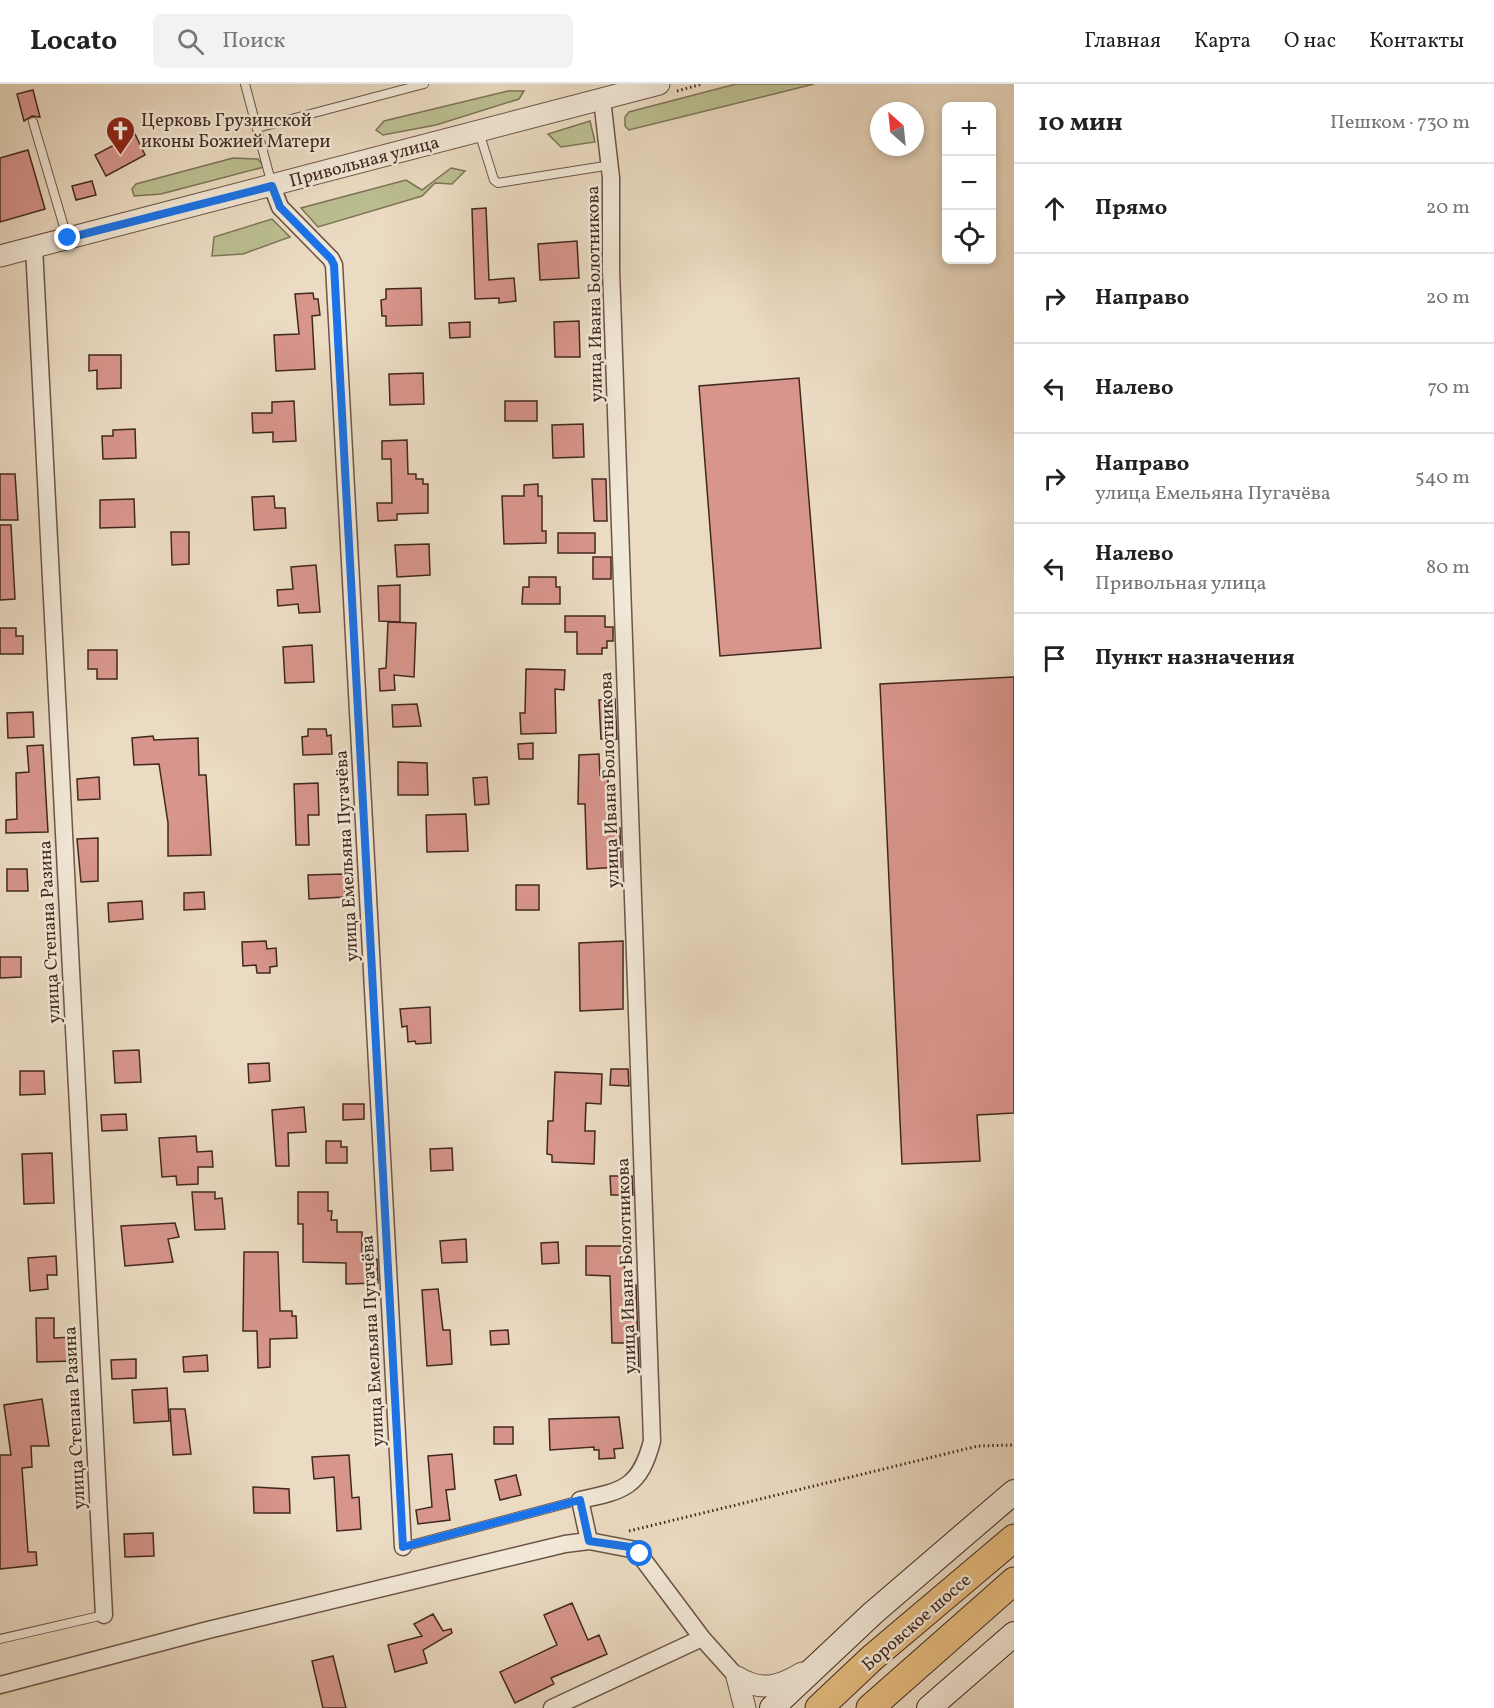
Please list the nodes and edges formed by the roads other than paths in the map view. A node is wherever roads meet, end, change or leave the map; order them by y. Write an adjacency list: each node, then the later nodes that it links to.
1 (245, 84): 6 (lane)
2 (424, 84): 6 (lane)
3 (659, 84): 4 (street, Привольная улица)
4 (603, 99): 7 (street, Привольная улица); 8 (street, улица Ивана Болотникова)
5 (33, 122): 10 (lane)
6 (258, 128): 9 (lane)
7 (479, 131): 8 (lane); 9 (street, Привольная улица)
8 (611, 165): 14 (street, улица Ивана Болотникова)
9 (272, 186): 10 (street, Привольная улица); 17 (street, улица Емельяна Пугачёва)
10 (68, 238): 11 (street, Привольная улица)
11 (34, 247): 12 (street, Привольная улица); 19 (street, улица Степана Разина)
12 (0, 256)
13 (1014, 1492): 23 (main road)
14 (580, 1500): 16 (street); 17 (lane)
15 (1014, 1538): 29 (main road, Боровское шоссе)
16 (589, 1541): 21 (street); 25 (street)
17 (403, 1547)
18 (1014, 1581): 30 (main road, Боровское шоссе)
19 (104, 1616): 22 (lane)
20 (1014, 1634): 31 (main road)
21 (702, 1638): 24 (street); 26 (street)
22 (0, 1639)
23 (818, 1663): 24 (street); 28 (main road)
24 (737, 1677): 27 (street)
25 (0, 1685)
26 (552, 1708)
27 (745, 1708)
28 (772, 1708)
29 (819, 1708)
30 (870, 1708)
31 (929, 1708)

